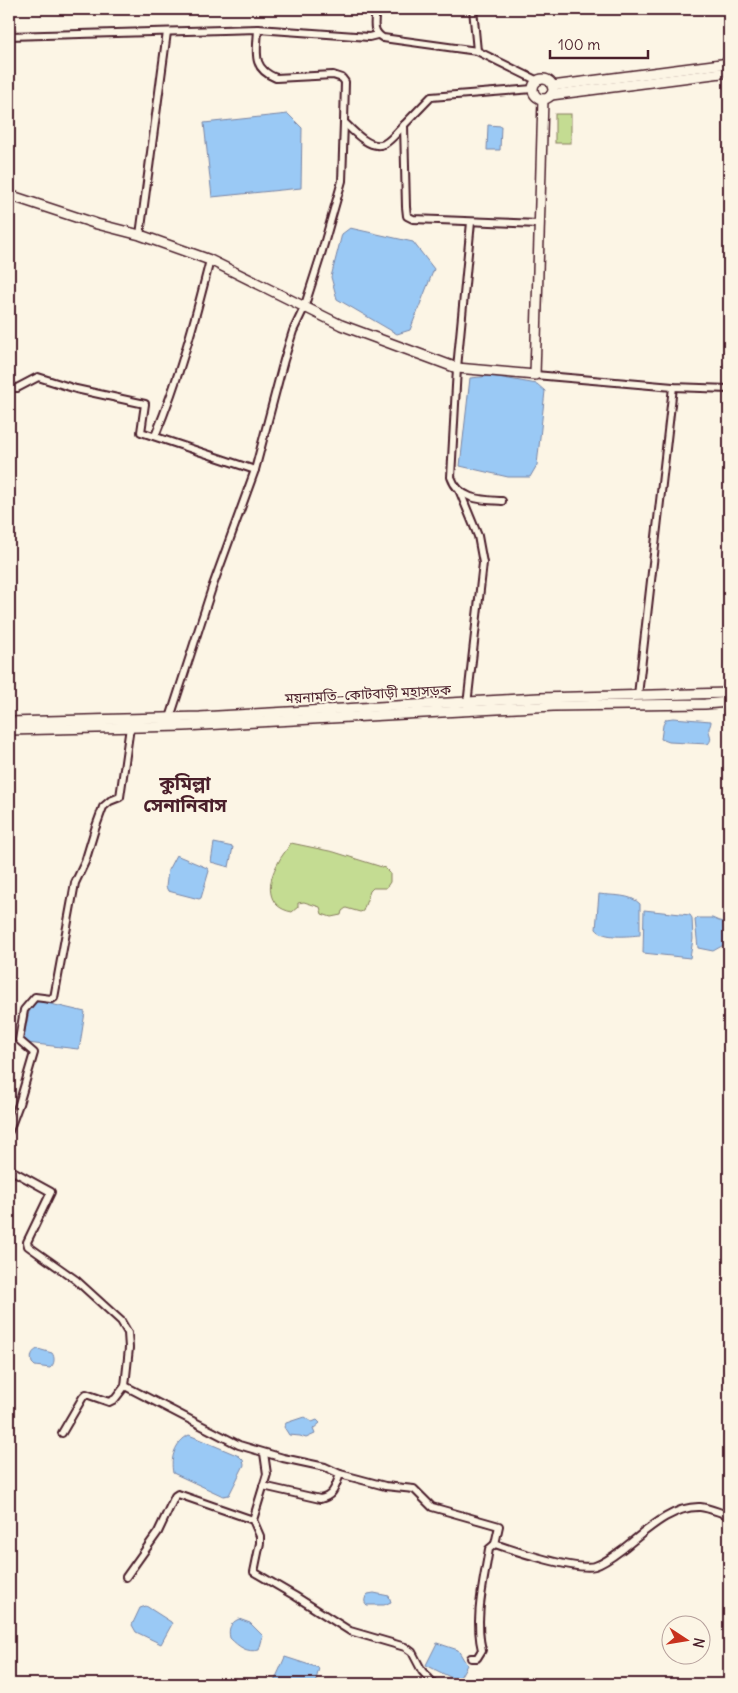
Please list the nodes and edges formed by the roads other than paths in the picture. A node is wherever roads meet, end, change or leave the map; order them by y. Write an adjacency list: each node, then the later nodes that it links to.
1 (376, 9): 5 (street)
2 (473, 9): 7 (street)
3 (258, 29): 4 (street); 5 (street); 12 (street)
4 (167, 32): 6 (street); 17 (street)
5 (377, 35): 7 (street)
6 (9, 36)
7 (477, 51): 10 (street)
8 (729, 63): 11 (main road)
9 (729, 72): 11 (main road)
10 (536, 85): 11 (main road); 11 (main road); 13 (street)
11 (549, 93): 16 (main road)
12 (344, 122): 13 (street); 19 (street)
13 (404, 125): 15 (street)
14 (9, 195): 17 (main road)
15 (471, 222): 16 (street); 20 (street)
16 (538, 224): 21 (main road)
17 (140, 235): 18 (main road)
18 (210, 260): 19 (main road); 25 (street)
19 (304, 308): 20 (main road); 26 (street)
20 (457, 368): 21 (main road); 27 (street)
21 (535, 375): 22 (street)
22 (673, 387): 24 (street); 30 (street)
23 (9, 388): 25 (street)
24 (729, 390)
25 (156, 436): 26 (street)
26 (255, 470): 34 (street)
27 (460, 492): 28 (street); 32 (street)
28 (502, 501)
29 (729, 693): 30 (main road, ময়নামতি–কোটবাড়ী মহাসড়ক)
30 (638, 696): 32 (main road, ময়নামতি–কোটবাড়ী মহাসড়ক)
31 (729, 702): 32 (main road, ময়নামতি–কোটবাড়ী মহাসড়ক)
32 (467, 707): 34 (main road, ময়নামতি–কোটবাড়ী মহাসড়ক)
33 (9, 722): 34 (main road, ময়নামতি–কোটবাড়ী মহাসড়ক)
34 (169, 722): 35 (main road, ময়নামতি–কোটবাড়ী মহাসড়ক)
35 (130, 727): 36 (main road, ময়নামতি–কোটবাড়ী মহাসড়ক); 37 (street)
36 (9, 730)
37 (9, 1131)
38 (9, 1169): 39 (street)
39 (125, 1386): 40 (street); 41 (street)
40 (62, 1433)
41 (264, 1453): 42 (street); 43 (street)
42 (340, 1474): 43 (street); 46 (street)
43 (264, 1486): 45 (street)
44 (729, 1515): 46 (street)
45 (253, 1520): 47 (street); 49 (street)
46 (495, 1544): 48 (street)
47 (126, 1577)
48 (471, 1658)
49 (434, 1684)

